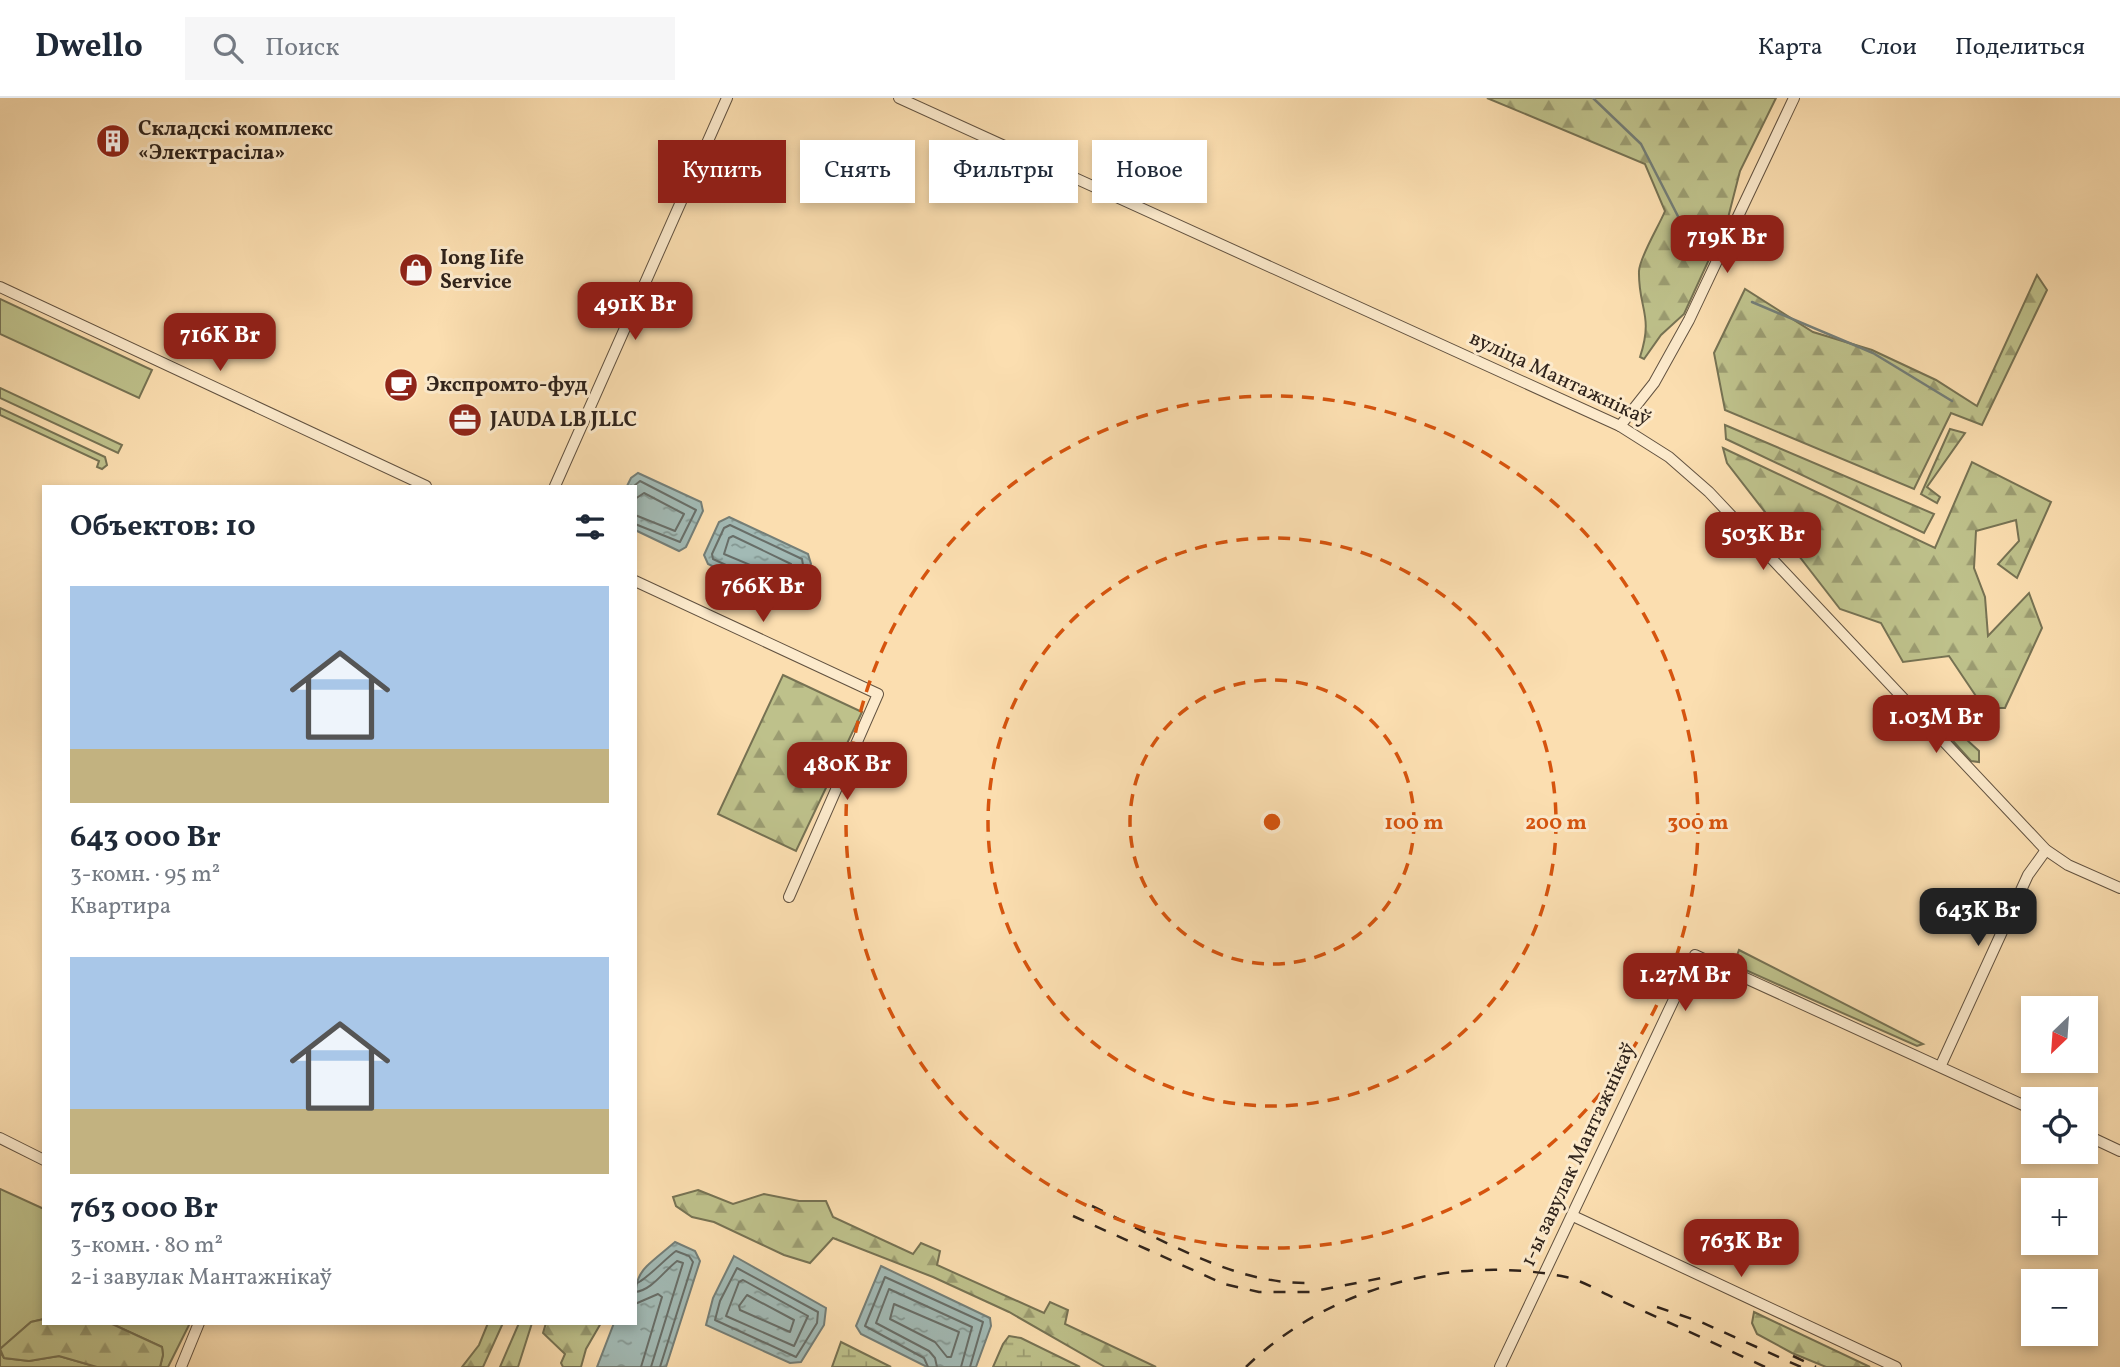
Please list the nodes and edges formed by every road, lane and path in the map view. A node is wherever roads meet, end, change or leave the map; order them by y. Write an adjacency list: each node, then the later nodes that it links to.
1 (727, 98): 7 (street)
2 (899, 98): 5 (street, вуліца Мантажнікаў)
3 (1794, 98): 5 (street)
4 (0, 287): 6 (street)
5 (1620, 426): 9 (street, вуліца Мантажнікаў)
6 (424, 485)
7 (555, 485)
8 (637, 582): 11 (street)
9 (2046, 850): 10 (street, вуліца Мантажнікаў); 12 (street)
10 (2120, 888)
11 (789, 897)
12 (1941, 1065): 13 (street, 1-ы завулак Мантажнікаў); 18 (street, 1-ы завулак Мантажнікаў)
13 (2021, 1104)
14 (0, 1138): 17 (street)
15 (2098, 1141): 16 (street)
16 (2120, 1151)
17 (42, 1159)
18 (1573, 1216): 21 (street, 1-ы завулак Мантажнікаў); 22 (street)
19 (198, 1325): 20 (street)
20 (181, 1367)
21 (1500, 1367)
22 (1896, 1367)

